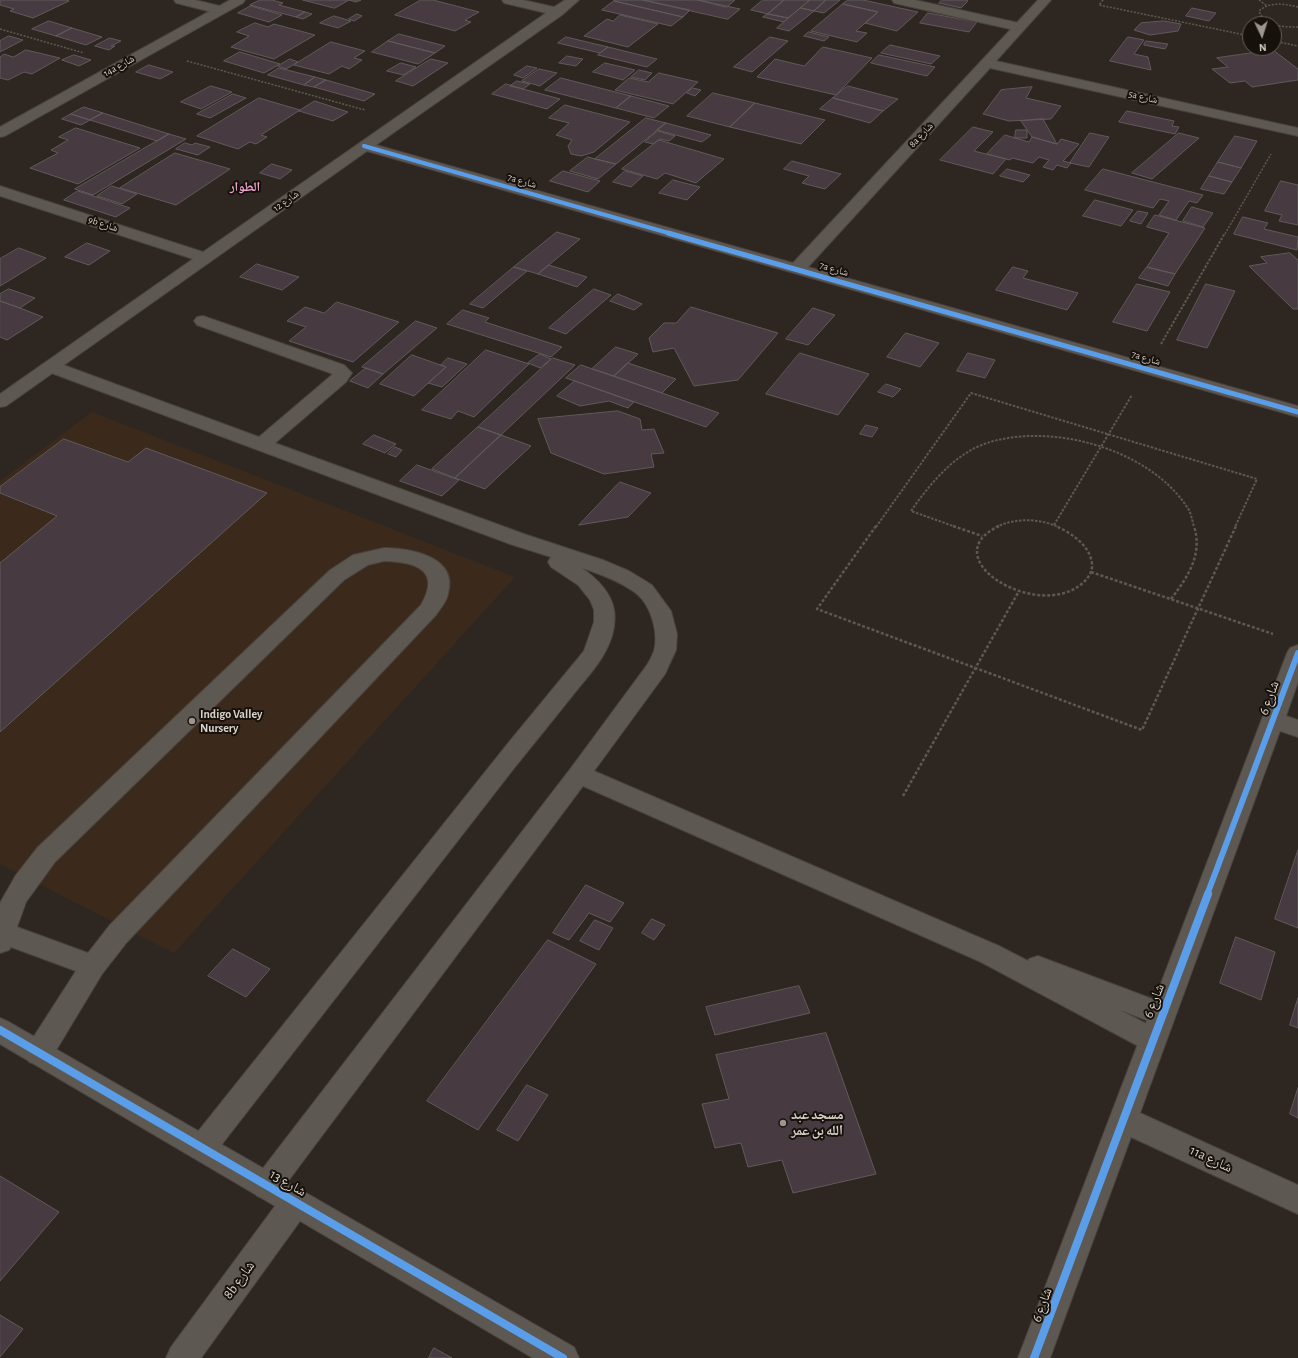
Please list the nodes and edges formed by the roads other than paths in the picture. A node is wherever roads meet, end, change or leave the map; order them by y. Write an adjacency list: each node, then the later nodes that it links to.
1 (180, 0): 7 (street)
2 (239, 0): 7 (street, 14a شارع)
3 (508, 0): 8 (street)
4 (573, 0): 8 (street, شارع 12)
5 (898, 0): 9 (street)
6 (1045, 0): 9 (street, 8a شارع)
7 (220, 10): 12 (street, 14a شارع)
8 (557, 12): 13 (street, شارع 12)
9 (1019, 27): 10 (street, 8a شارع)
10 (987, 63): 11 (street, 5a شارع); 16 (street, 8a شارع)
11 (1292, 131)
12 (0, 133)
13 (364, 146): 15 (street, شارع 12); 16 (street, 7a شارع)
14 (0, 191): 15 (street, 9b شارع)
15 (205, 258): 18 (street, شارع 12)
16 (797, 269): 20 (street, 7a شارع)
17 (203, 321): 21 (street)
18 (52, 367): 19 (street, شارع 12); 21 (street)
19 (0, 402)
20 (1298, 412)
21 (262, 444): 22 (street)
22 (516, 539): 26 (street); 35 (street)
23 (1298, 653): 24 (street, شارع 6)
24 (1273, 720): 25 (street); 30 (street, شارع 6)
25 (1298, 729)
26 (579, 774): 28 (street); 36 (street)
27 (2, 937): 29 (street); 29 (street)
28 (990, 954): 30 (street); 32 (street)
29 (93, 966): 33 (street)
30 (1162, 1014): 32 (street, شارع 6)
31 (0, 1030): 33 (street, شارع 13)
32 (1152, 1040): 34 (street, شارع 6)
33 (39, 1053): 35 (street, شارع 13)
34 (1123, 1118): 37 (street, 11a شارع); 41 (street, شارع 6)
35 (202, 1148): 36 (street, شارع 13)
36 (267, 1186): 38 (street, شارع 13)
37 (1298, 1200)
38 (296, 1202): 39 (street, 8b شارع); 40 (street, شارع 13)
39 (182, 1358)
40 (563, 1358)
41 (1034, 1358)

